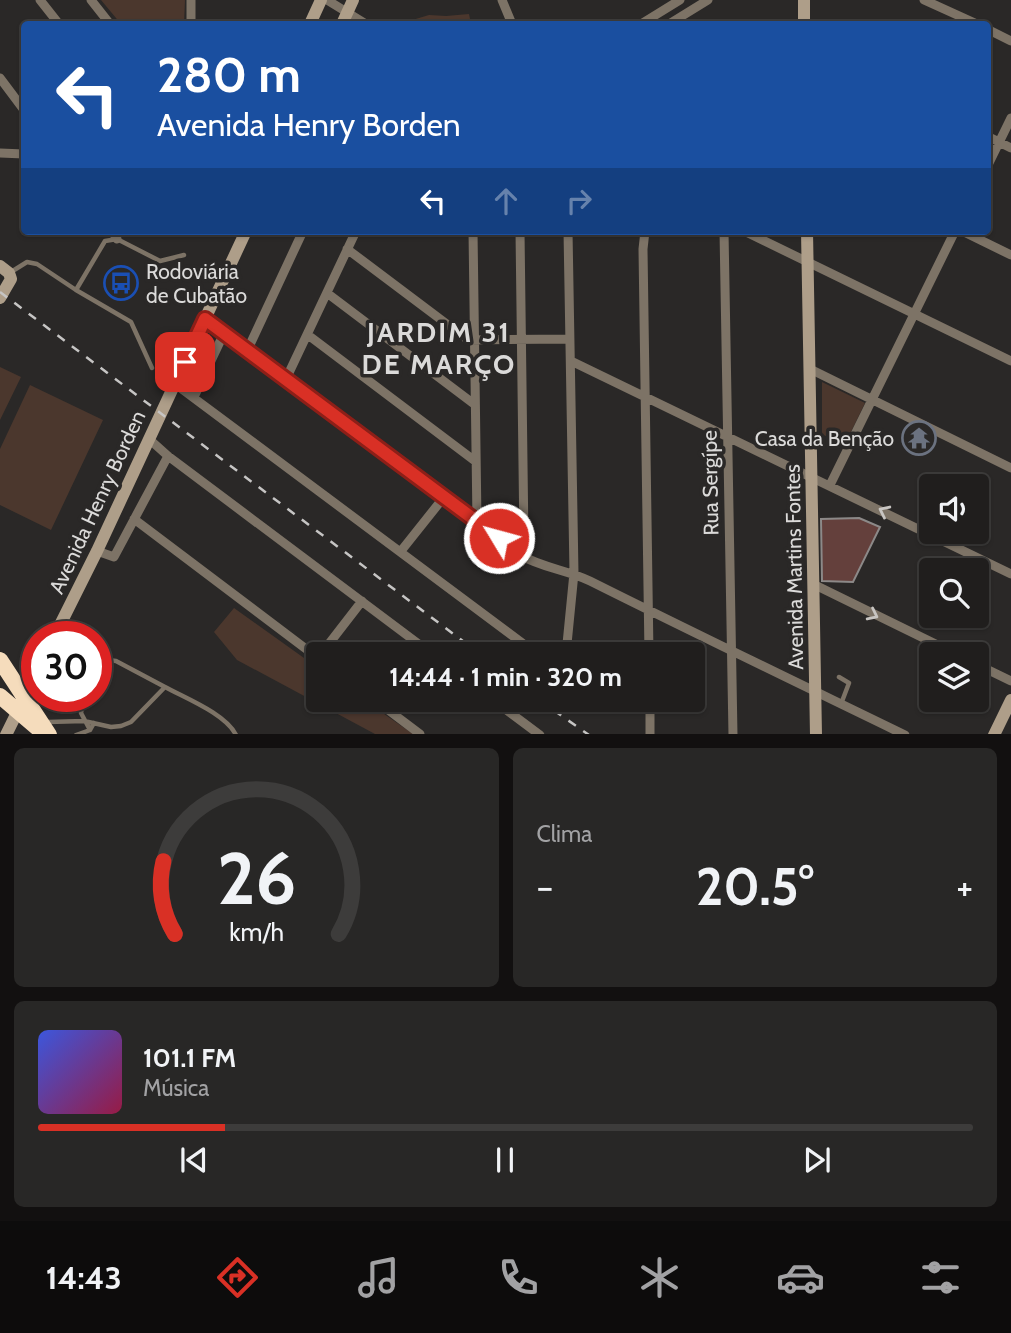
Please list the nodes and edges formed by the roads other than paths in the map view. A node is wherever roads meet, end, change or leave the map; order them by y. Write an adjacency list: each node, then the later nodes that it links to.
1 (40, 0): 13 (street)
2 (91, 0): 14 (street)
3 (191, 0): 15 (street)
4 (321, 0): 16 (street)
5 (327, 0): 12 (street)
6 (353, 0): 12 (street)
7 (502, 0): 17 (street)
8 (680, 0): 18 (street)
9 (708, 0): 19 (street)
10 (804, 0): 20 (street)
11 (924, 0): 21 (street)
12 (345, 19)
13 (56, 21)
14 (108, 21)
15 (191, 21)
16 (311, 21)
17 (512, 21)
18 (646, 21)
19 (674, 21)
20 (804, 21)
21 (970, 21)
22 (991, 31): 23 (street)
23 (1011, 41)
24 (0, 78): 25 (street)
25 (21, 106)
26 (1011, 118): 28 (street)
27 (991, 138): 28 (street)
28 (1000, 142): 29 (street); 32 (street)
29 (1011, 148)
30 (0, 153): 31 (street)
31 (21, 154)
32 (991, 159)
33 (115, 235): 47 (lane); 51 (lane)
34 (244, 235): 55 (street, Avenida Henry Borden)
35 (301, 235): 61 (street)
36 (354, 235): 46 (street)
37 (473, 235): 60 (street)
38 (520, 235): 58 (street)
39 (568, 235): 59 (street)
40 (645, 235): 68 (street)
41 (724, 235): 72 (street, Rua Sergípe)
42 (753, 235): 49 (street)
43 (807, 235): 49 (street, Avenida Martins Fontes)
44 (953, 235): 54 (street)
45 (970, 235): 48 (street)
46 (347, 249): 52 (street); 60 (street)
47 (184, 254)
48 (1011, 255)
49 (808, 260): 54 (street); 65 (street, Avenida Martins Fontes)
50 (5, 269): 51 (lane); 53 (street)
51 (76, 290): 64 (lane)
52 (327, 293): 57 (street); 71 (street)
53 (0, 298)
54 (915, 314): 63 (street); 70 (street)
55 (205, 319): 56 (street); 67 (street, Avenida Henry Borden)
56 (223, 332): 61 (street); 69 (street)
57 (308, 335): 66 (street); 75 (street)
58 (522, 339): 59 (street); 60 (street); 84 (street)
59 (570, 339): 62 (street)
60 (473, 340): 71 (street)
61 (247, 351): 66 (street)
62 (571, 361): 68 (street); 85 (street)
63 (1011, 361)
64 (152, 368)
65 (810, 369): 70 (street); 77 (street, Avenida Martins Fontes)
66 (286, 379): 79 (street)
67 (175, 384): 69 (street); 73 (street, Avenida Henry Borden)
68 (645, 395): 72 (street); 89 (street)
69 (194, 397): 83 (street)
70 (873, 398): 76 (street); 78 (street)
71 (474, 404): 75 (street)
72 (726, 435): 77 (street); 98 (street, Rua Sergípe)
73 (149, 439): 74 (street); 82 (street, Avenida Henry Borden)
74 (168, 456): 80 (street); 88 (street)
75 (475, 461): 81 (street)
76 (1011, 468)
77 (812, 476): 78 (street); 87 (street, Avenida Martins Fontes)
78 (830, 485): 86 (street, one-way to 78)
79 (444, 496): 81 (street); 83 (street)
80 (135, 519): 82 (street); 97 (street)
81 (477, 522): 84 (street)
82 (97, 551): 90 (street, Avenida Henry Borden)
83 (401, 551): 93 (street)
84 (520, 555): 85 (street)
85 (574, 573): 89 (street); 94 (street)
86 (1011, 573)
87 (813, 584): 96 (street, one-way to 96); 105 (street, Avenida Martins Fontes)
88 (362, 601): 91 (street); 92 (street)
89 (648, 610): 95 (street); 98 (street)
90 (62, 621)
91 (331, 642)
92 (416, 642)
93 (521, 642)
94 (567, 642)
95 (649, 642)
96 (931, 642)
97 (306, 646)
98 (731, 649): 105 (street); 126 (street, Rua Sergípe)
99 (0, 660): 120 (highway, bridge)
100 (112, 660): 104 (lane)
101 (989, 670): 103 (street)
102 (839, 677): 108 (lane)
103 (1011, 681)
104 (165, 687): 117 (lane); 122 (lane)
105 (816, 693): 108 (street); 127 (street, Avenida Martins Fontes)
106 (0, 696): 120 (highway, bridge)
107 (1011, 700): 129 (street)
108 (841, 704): 128 (street)
109 (21, 705): 114 (street)
110 (81, 712): 116 (lane)
111 (391, 712): 123 (street)
112 (510, 712): 124 (street)
113 (650, 712): 125 (street)
114 (14, 719): 115 (street); 116 (lane); 119 (street)
115 (0, 721)
116 (84, 722): 117 (lane); 118 (lane)
117 (94, 723): 118 (lane)
118 (90, 730): 121 (lane)
119 (6, 734)
120 (47, 734)
121 (76, 734)
122 (236, 734)
123 (420, 734)
124 (540, 734)
125 (650, 734)
126 (733, 734)
127 (816, 734)
128 (905, 734)
129 (994, 734)

